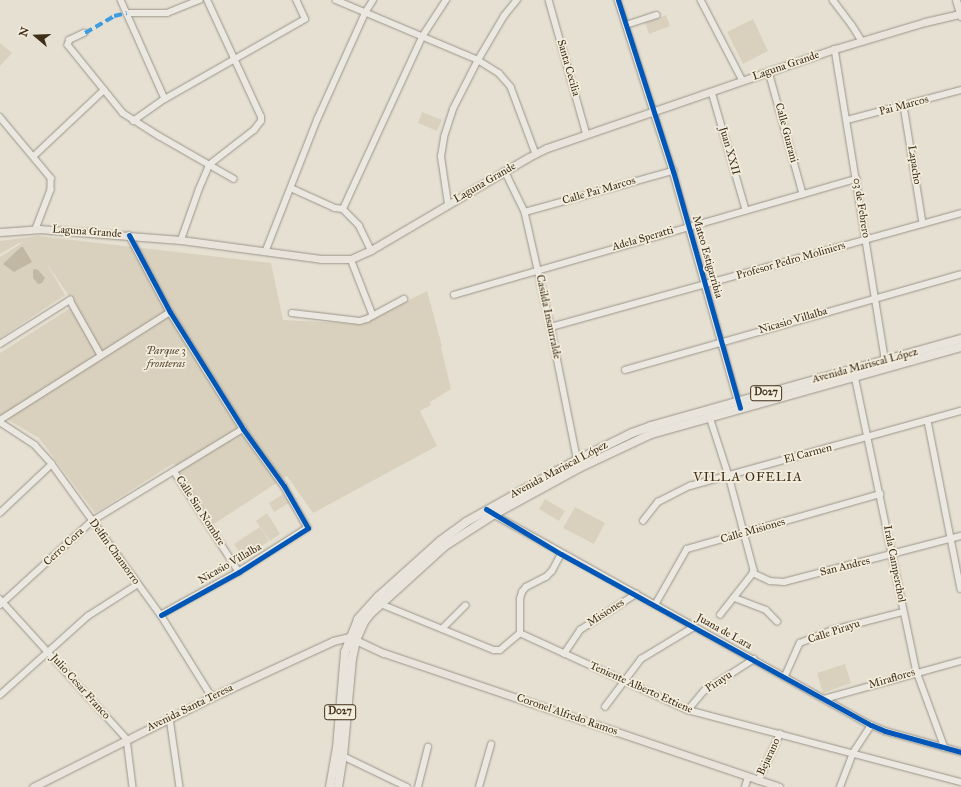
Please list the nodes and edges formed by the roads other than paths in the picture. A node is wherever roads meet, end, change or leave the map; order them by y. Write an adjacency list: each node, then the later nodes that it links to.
1 (121, 0): 14 (street)
2 (199, 0): 14 (street)
3 (207, 0): 23 (street)
4 (296, 0): 23 (street)
5 (336, 0): 15 (street)
6 (373, 0): 15 (street)
7 (446, 0): 20 (street)
8 (517, 0): 24 (street)
9 (549, 0): 36 (street, Santa Cecilia)
10 (618, 0): 18 (street, Mateo Estigarribia)
11 (701, 0): 26 (street)
12 (833, 0): 21 (street)
13 (956, 0): 16 (main road)
14 (127, 13): 30 (street)
15 (365, 13): 20 (street); 44 (street)
16 (961, 14): 21 (main road, Laguna Grande)
17 (656, 15): 18 (street)
18 (626, 25): 32 (street, Mateo Estigarribia)
19 (85, 33): 27 (street)
20 (422, 37): 24 (street); 47 (street)
21 (862, 41): 22 (main road, Laguna Grande)
22 (835, 49): 25 (main road, Laguna Grande); 35 (street, 03 de Febrero)
23 (235, 60): 30 (street); 39 (street)
24 (478, 60): 37 (street); 46 (street)
25 (769, 72): 26 (main road, Laguna Grande); 45 (street, Calle Guarani)
26 (743, 81): 29 (main road, Laguna Grande)
27 (104, 90): 34 (street); 38 (street)
28 (961, 90): 31 (street, Pai Marcos)
29 (712, 92): 32 (main road, Laguna Grande); 48 (street, Juan XXII)
30 (165, 99): 34 (street)
31 (904, 106): 35 (street, Pai Marcos); 51 (street, Lapacho)
32 (655, 111): 36 (main road, Laguna Grande); 41 (street, Mateo Estigarribia)
33 (0, 117): 38 (street)
34 (133, 120): 39 (street)
35 (847, 120): 43 (street, 03 de Febrero)
36 (588, 135): 37 (main road, Laguna Grande)
37 (536, 154): 40 (main road, Laguna Grande)
38 (34, 156): 53 (street)
39 (210, 165): 42 (street); 56 (street)
40 (505, 171): 46 (main road, Laguna Grande); 49 (street, Casilda Insaurralde)
41 (673, 171): 49 (street, Calle Pai Marcos); 52 (street, Mateo Estigarribia)
42 (234, 179)
43 (857, 179): 45 (street, Adela Speratti); 57 (street, 03 de Febrero)
44 (291, 188): 47 (street); 58 (street)
45 (803, 194): 48 (street, Adela Speratti)
46 (448, 204): 59 (main road, Laguna Grande)
47 (343, 209): 59 (street)
48 (746, 210): 52 (street, Adela Speratti)
49 (525, 212): 61 (street, Casilda Insaurralde)
50 (961, 213): 51 (street, Profesor Pedro Moliniers)
51 (923, 224): 57 (street, Profesor Pedro Moliniers)
52 (689, 226): 61 (street, Adela Speratti); 63 (street, Mateo Estigarribia)
53 (36, 229): 54 (main road, Laguna Grande); 55 (main road, Laguna Grande)
54 (0, 232)
55 (129, 236): 56 (main road, Laguna Grande); 67 (street)
56 (181, 240): 58 (main road, Laguna Grande)
57 (866, 240): 63 (street, Profesor Pedro Moliniers); 65 (street, 03 de Febrero)
58 (266, 250): 60 (main road, Laguna Grande)
59 (370, 250): 60 (main road, Laguna Grande)
60 (352, 259): 69 (street)
61 (538, 270): 64 (street, Adela Speratti); 70 (street, Casilda Insaurralde)
62 (961, 274): 65 (street, Nicasio Villalba)
63 (705, 285): 70 (street, Profesor Pedro Moliniers); 72 (street, Mateo Estigarribia)
64 (454, 295)
65 (875, 298): 72 (street, Nicasio Villalba); 76 (street, 03 de Febrero)
66 (404, 299): 69 (street)
67 (170, 312): 75 (street); 84 (street)
68 (292, 312): 69 (street)
69 (373, 314)
70 (551, 327): 87 (street, Casilda Insaurralde)
71 (961, 339): 76 (highway, Avenida Mariscal López / D027)
72 (720, 341): 77 (street, Nicasio Villalba); 79 (street, Mateo Estigarribia)
73 (0, 344): 75 (street)
74 (961, 347): 76 (highway, Avenida Mariscal López / D027)
75 (101, 355): 82 (street)
76 (886, 364): 78 (highway, Avenida Mariscal López / D027); 79 (highway, Avenida Mariscal López / D027)
77 (625, 370)
78 (855, 376): 79 (highway, Avenida Mariscal López / D027); 85 (street, Irala Camperchol)
79 (739, 404): 81 (highway, Avenida Mariscal López / D027)
80 (961, 411): 83 (street, El Carmen)
81 (709, 413): 87 (highway, Avenida Mariscal López / D027); 89 (street)
82 (0, 421): 86 (street, Delfin Chamorro)
83 (928, 421): 85 (street, El Carmen); 98 (street)
84 (243, 429): 88 (street, Cerro Cora); 101 (street, Nicasio Villalba)
85 (868, 438): 89 (street, El Carmen); 90 (street, Irala Camperchol)
86 (52, 464): 92 (street); 94 (street, Delfin Chamorro)
87 (578, 464): 91 (highway, Avenida Mariscal López / D027); 93 (highway, Avenida Mariscal López / D027)
88 (174, 471): 94 (street, Cerro Cora); 101 (street, Calle Sin Nombre)
89 (729, 476): 95 (street, El Carmen); 96 (street)
90 (880, 494): 96 (street, Calle Misiones); 100 (street, Irala Camperchol)
91 (486, 509): 93 (street, Juana de Lara); 118 (highway, Avenida Mariscal López / D027)
92 (0, 513)
93 (493, 515): 99 (street, Juana de Lara); 108 (highway, Avenida Mariscal López / D027)
94 (92, 521): 103 (street, Delfin Chamorro); 107 (street, Cerro Cora)
95 (643, 521)
96 (744, 534): 102 (street); 109 (street, Calle Misiones)
97 (961, 536): 98 (street, San Andres)
98 (951, 539): 100 (street, San Andres); 104 (street)
99 (561, 554): 105 (street, Juana de Lara); 117 (street)
100 (892, 555): 102 (street, San Andres); 111 (street, Irala Camperchol)
101 (239, 572): 112 (street, Nicasio Villalba)
102 (752, 573): 106 (street)
103 (138, 584): 112 (street, Delfin Chamorro); 119 (street)
104 (961, 589)
105 (636, 594): 109 (street, Juana de Lara); 120 (street, Misiones)
106 (735, 598): 113 (street); 114 (street)
107 (1, 602): 119 (street, Julio Cesar Franco)
108 (381, 604): 116 (street); 118 (highway, Avenida Mariscal López / D027)
109 (655, 604): 115 (street, Juana de Lara)
110 (465, 606): 116 (street)
111 (903, 612): 123 (street, Irala Camperchol); 124 (street, Calle Pirayu)
112 (161, 615): 127 (street, Delfin Chamorro)
113 (720, 615)
114 (777, 621)
115 (694, 627): 121 (street, Juana de Lara); 125 (street)
116 (442, 629): 117 (street)
117 (520, 633): 120 (street, Teniente Alberto Ettiene)
118 (353, 638): 127 (main road, Avenida Santa Teresa); 140 (highway, Avenida Mariscal López / D027); 141 (main road, Coronel Alfredo Ramos); 147 (highway, Avenida Mariscal López / D027)
119 (48, 652): 126 (street); 134 (street, Julio Cesar Franco)
120 (564, 654): 125 (street, Teniente Alberto Ettiene)
121 (754, 660): 124 (street, Juana de Lara); 130 (street, Pirayu)
122 (961, 661): 123 (street, Miraflores)
123 (917, 672): 128 (street, Miraflores); 137 (street, Irala Camperchol)
124 (785, 676): 128 (street, Juana de Lara)
125 (625, 682): 129 (street); 130 (street, Teniente Alberto Ettiene)
126 (0, 695)
127 (212, 697): 131 (main road, Avenida Santa Teresa)
128 (824, 699): 132 (street, Juana de Lara)
129 (605, 707)
130 (688, 710): 133 (street, Teniente Alberto Ettiene)
131 (170, 718): 134 (main road, Avenida Santa Teresa); 146 (street)
132 (871, 725): 137 (street, Juana de Lara); 139 (street)
133 (780, 734): 139 (street, Teniente Alberto Ettiene); 142 (street, Bejarano)
134 (127, 739): 144 (main road, Avenida Santa Teresa); 145 (street)
135 (492, 745): 151 (street)
136 (428, 747): 150 (street)
137 (945, 748): 138 (street, Juana de Lara)
138 (961, 752)
139 (853, 753): 143 (street, Teniente Alberto Ettiene); 154 (street)
140 (344, 756): 148 (highway, Avenida Mariscal López / D027); 149 (street)
141 (748, 777): 142 (main road, Coronel Alfredo Ramos); 152 (street)
142 (758, 781): 153 (main road, Coronel Alfredo Ramos)
143 (961, 782)
144 (33, 787)
145 (133, 787)
146 (180, 787)
147 (330, 787)
148 (338, 787)
149 (407, 787)
150 (418, 787)
151 (479, 787)
152 (745, 787)
153 (779, 787)
154 (840, 787)

